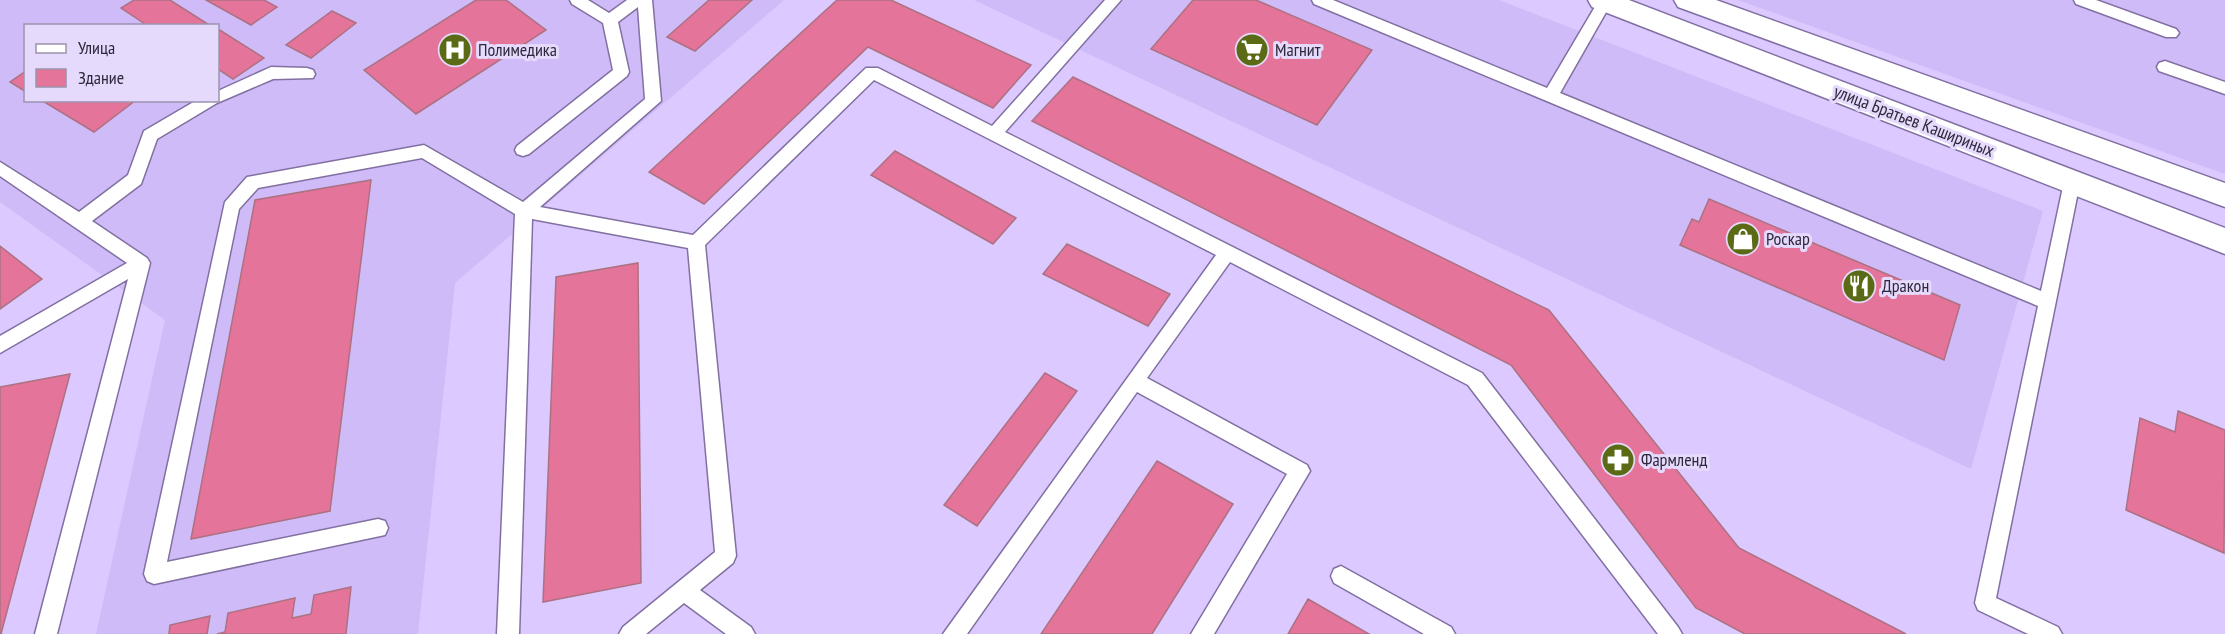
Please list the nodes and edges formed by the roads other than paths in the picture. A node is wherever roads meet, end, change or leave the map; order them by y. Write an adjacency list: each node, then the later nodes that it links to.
1 (577, 0): 9 (lane)
2 (637, 0): 9 (lane)
3 (645, 0): 22 (lane)
4 (1114, 0): 17 (lane)
5 (1319, 0): 14 (lane)
6 (1688, 0): 21 (main road, улица Братьев Кашириных)
7 (2081, 0): 10 (lane)
8 (1604, 1): 14 (lane); 20 (main road, улица Братьев Кашириных)
9 (610, 20): 18 (lane)
10 (2171, 33)
11 (2165, 67): 13 (lane)
12 (307, 74): 15 (lane)
13 (2225, 88)
14 (1550, 96): 28 (lane)
15 (219, 97)
16 (208, 102): 23 (lane)
17 (994, 134): 25 (lane); 26 (lane)
18 (523, 150)
19 (0, 168): 23 (lane)
20 (2072, 182): 24 (main road, улица Братьев Кашириных); 28 (lane)
21 (2225, 195)
22 (524, 211): 25 (lane); 31 (lane); 36 (lane)
23 (80, 221): 27 (lane)
24 (2225, 241)
25 (696, 243): 33 (lane)
26 (1227, 253): 30 (lane); 41 (lane)
27 (141, 263): 29 (lane); 35 (lane)
28 (2048, 302): 42 (lane)
29 (0, 345)
30 (1134, 381): 34 (lane); 39 (lane)
31 (378, 528)
32 (1341, 576): 40 (lane)
33 (685, 592): 37 (lane); 38 (lane)
34 (1207, 632)
35 (46, 634)
36 (508, 634)
37 (630, 634)
38 (744, 634)
39 (954, 634)
40 (1444, 634)
41 (1671, 634)
42 (2051, 634)

